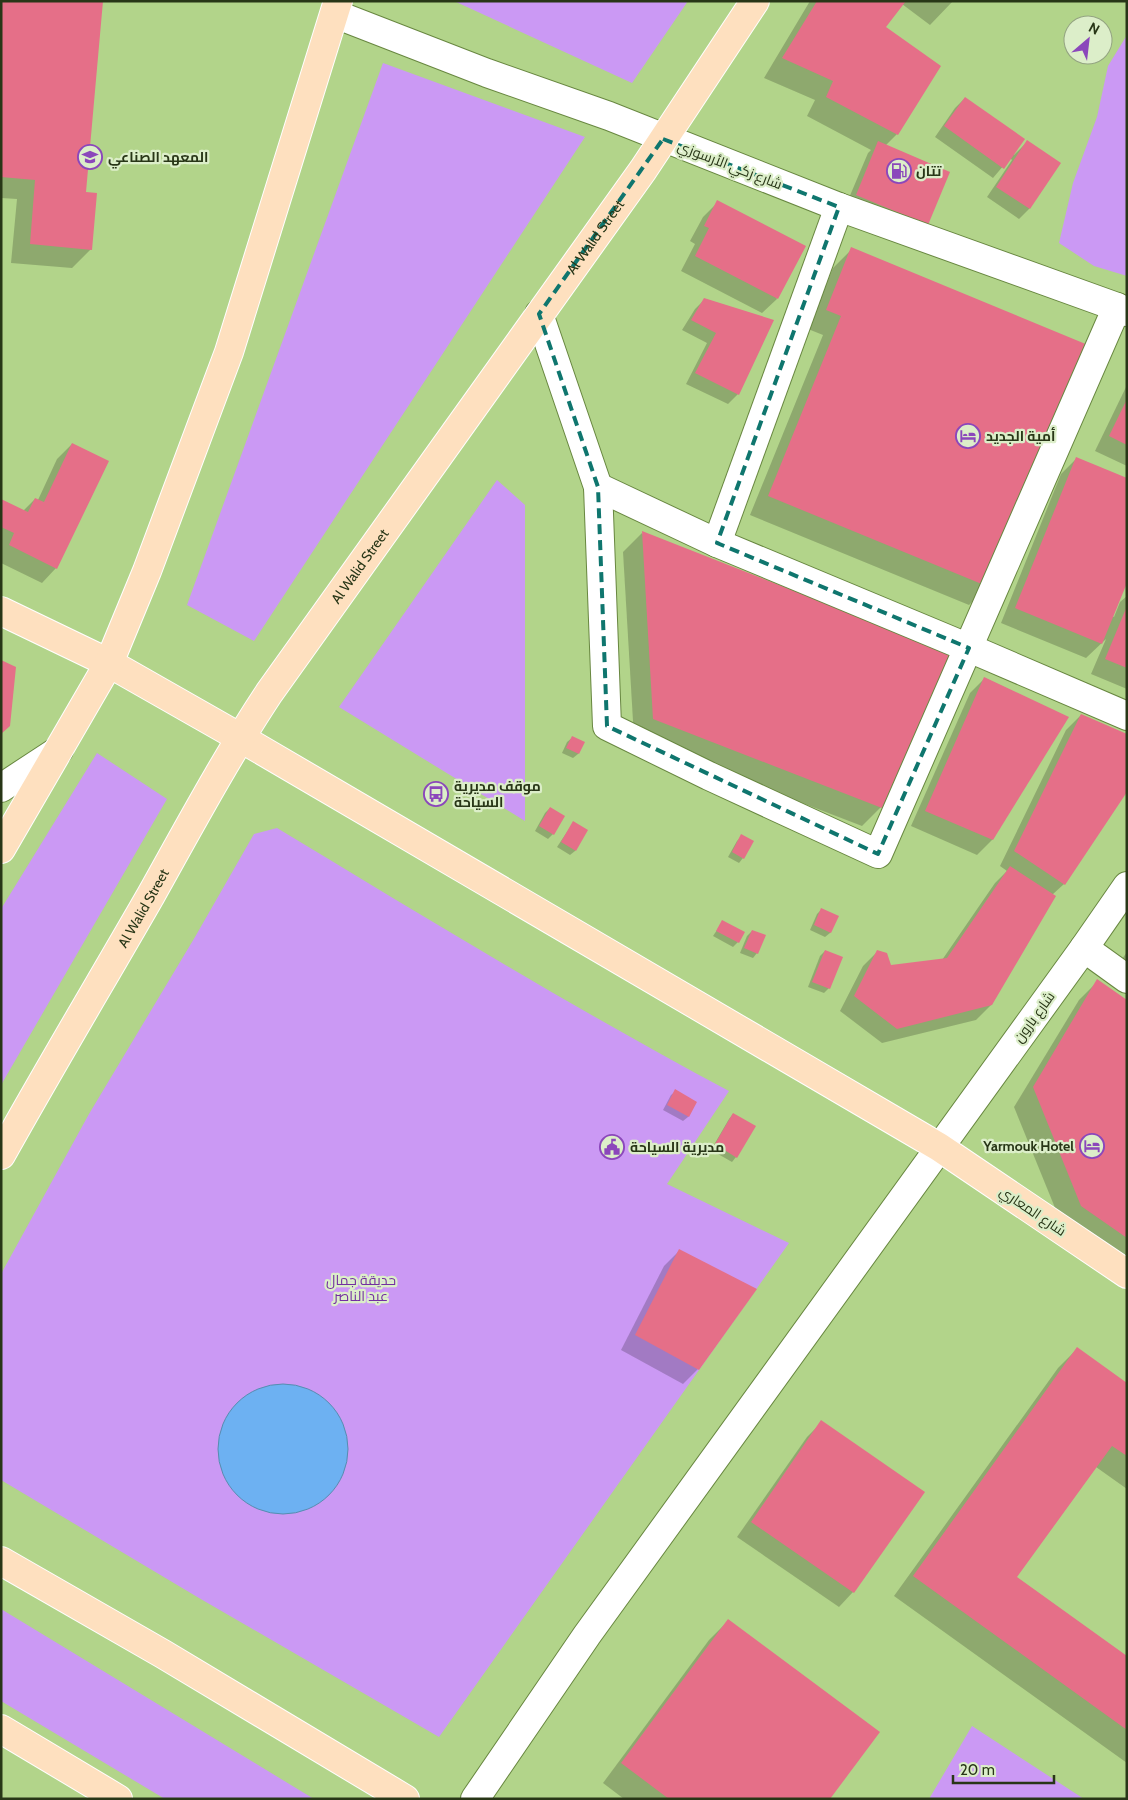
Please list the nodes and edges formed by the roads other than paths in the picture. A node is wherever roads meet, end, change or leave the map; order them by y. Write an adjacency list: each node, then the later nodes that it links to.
1 (755, 1): 3 (main road, Al Walid Street)
2 (336, 8): 3 (street, شارع زكي الأرسوزي); 11 (main road)
3 (663, 139): 4 (street, شارع زكي الأرسوزي); 6 (main road, Al Walid Street)
4 (840, 206): 5 (street, شارع زكي الأرسوزي); 8 (street)
5 (1122, 310): 10 (street)
6 (539, 314): 7 (street); 13 (main road, Al Walid Street)
7 (598, 487): 8 (street); 10 (street)
8 (718, 543): 10 (street)
9 (1, 610): 11 (main road, شارع المعاري)
10 (968, 648): 12 (street)
11 (109, 663): 13 (main road, شارع المعاري); 14 (main road)
12 (1127, 716)
13 (239, 738): 20 (main road, شارع المعاري); 21 (main road, Al Walid Street)
14 (59, 750): 15 (street); 16 (main road)
15 (1, 788)
16 (1, 849)
17 (1127, 886): 18 (street, شارع بارون)
18 (1084, 948): 19 (street); 20 (street, شارع بارون)
19 (1127, 979)
20 (939, 1147): 22 (main road, شارع المعاري); 27 (street, شارع بارون)
21 (1, 1155)
22 (1127, 1274)
23 (1, 1561): 26 (main road)
24 (1, 1729): 25 (main road)
25 (118, 1799)
26 (405, 1799)
27 (475, 1799)

